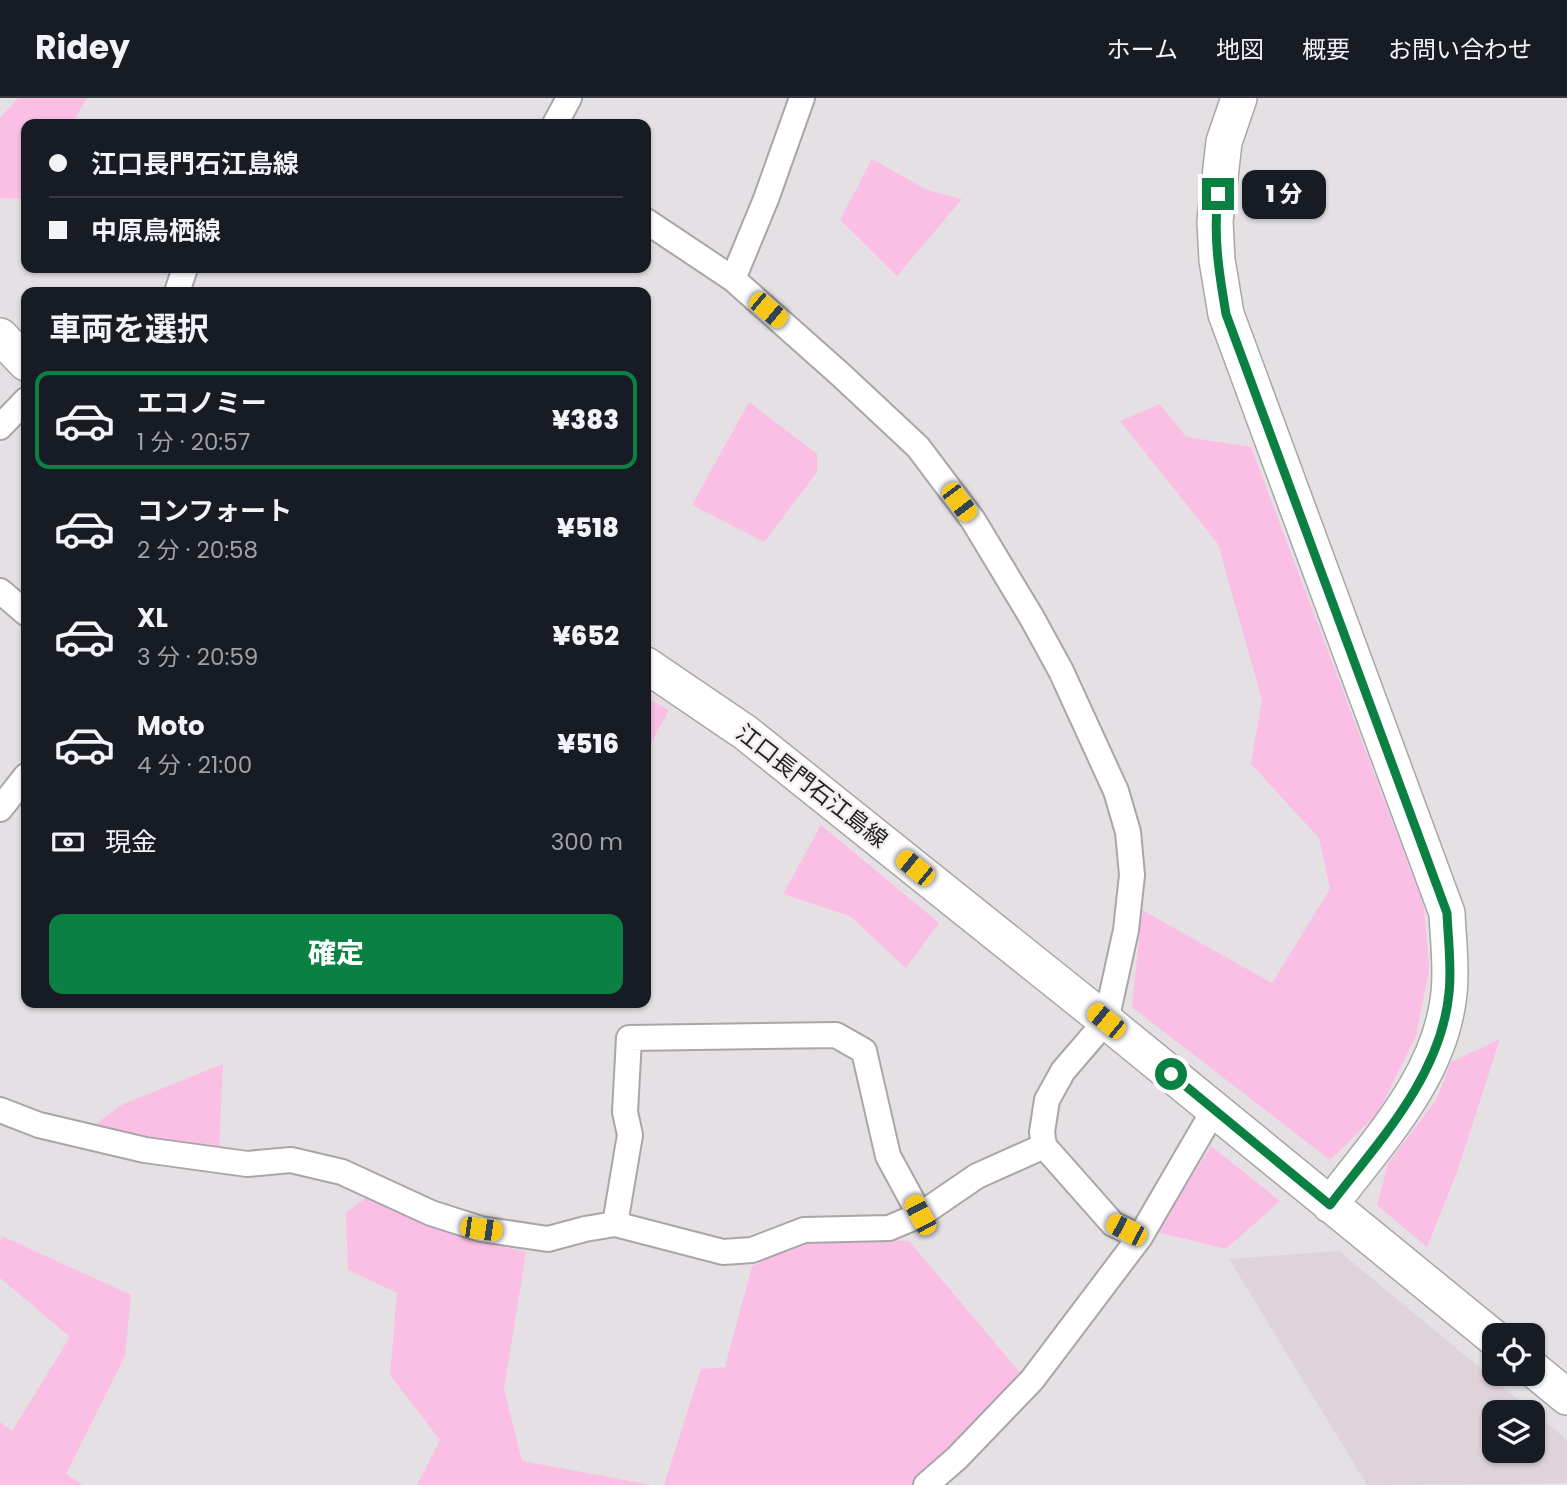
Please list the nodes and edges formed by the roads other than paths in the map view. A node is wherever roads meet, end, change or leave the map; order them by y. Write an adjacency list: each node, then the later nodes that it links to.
1 (569, 98): 4 (street)
2 (802, 98): 6 (street)
3 (1239, 98): 20 (main road)
4 (558, 119)
5 (651, 224): 6 (street)
6 (733, 279): 16 (street)
7 (0, 336): 8 (main road)
8 (21, 358)
9 (21, 405): 10 (street)
10 (0, 427)
11 (0, 591): 12 (street)
12 (21, 609)
13 (651, 668): 16 (main road, 江口長門石江島線)
14 (21, 782): 15 (street)
15 (0, 809)
16 (1106, 1021): 18 (main road, 江口長門石江島線); 19 (street)
17 (0, 1110): 22 (street)
18 (1214, 1110): 20 (main road, 江口長門石江島線); 23 (street)
19 (1044, 1146): 21 (street); 23 (street)
20 (1330, 1205): 24 (main road, 江口長門石江島線)
21 (920, 1215): 22 (street); 22 (street)
22 (615, 1224)
23 (1140, 1237): 27 (street)
24 (1482, 1328)
25 (1545, 1379): 26 (main road)
26 (1567, 1397)
27 (926, 1485)

